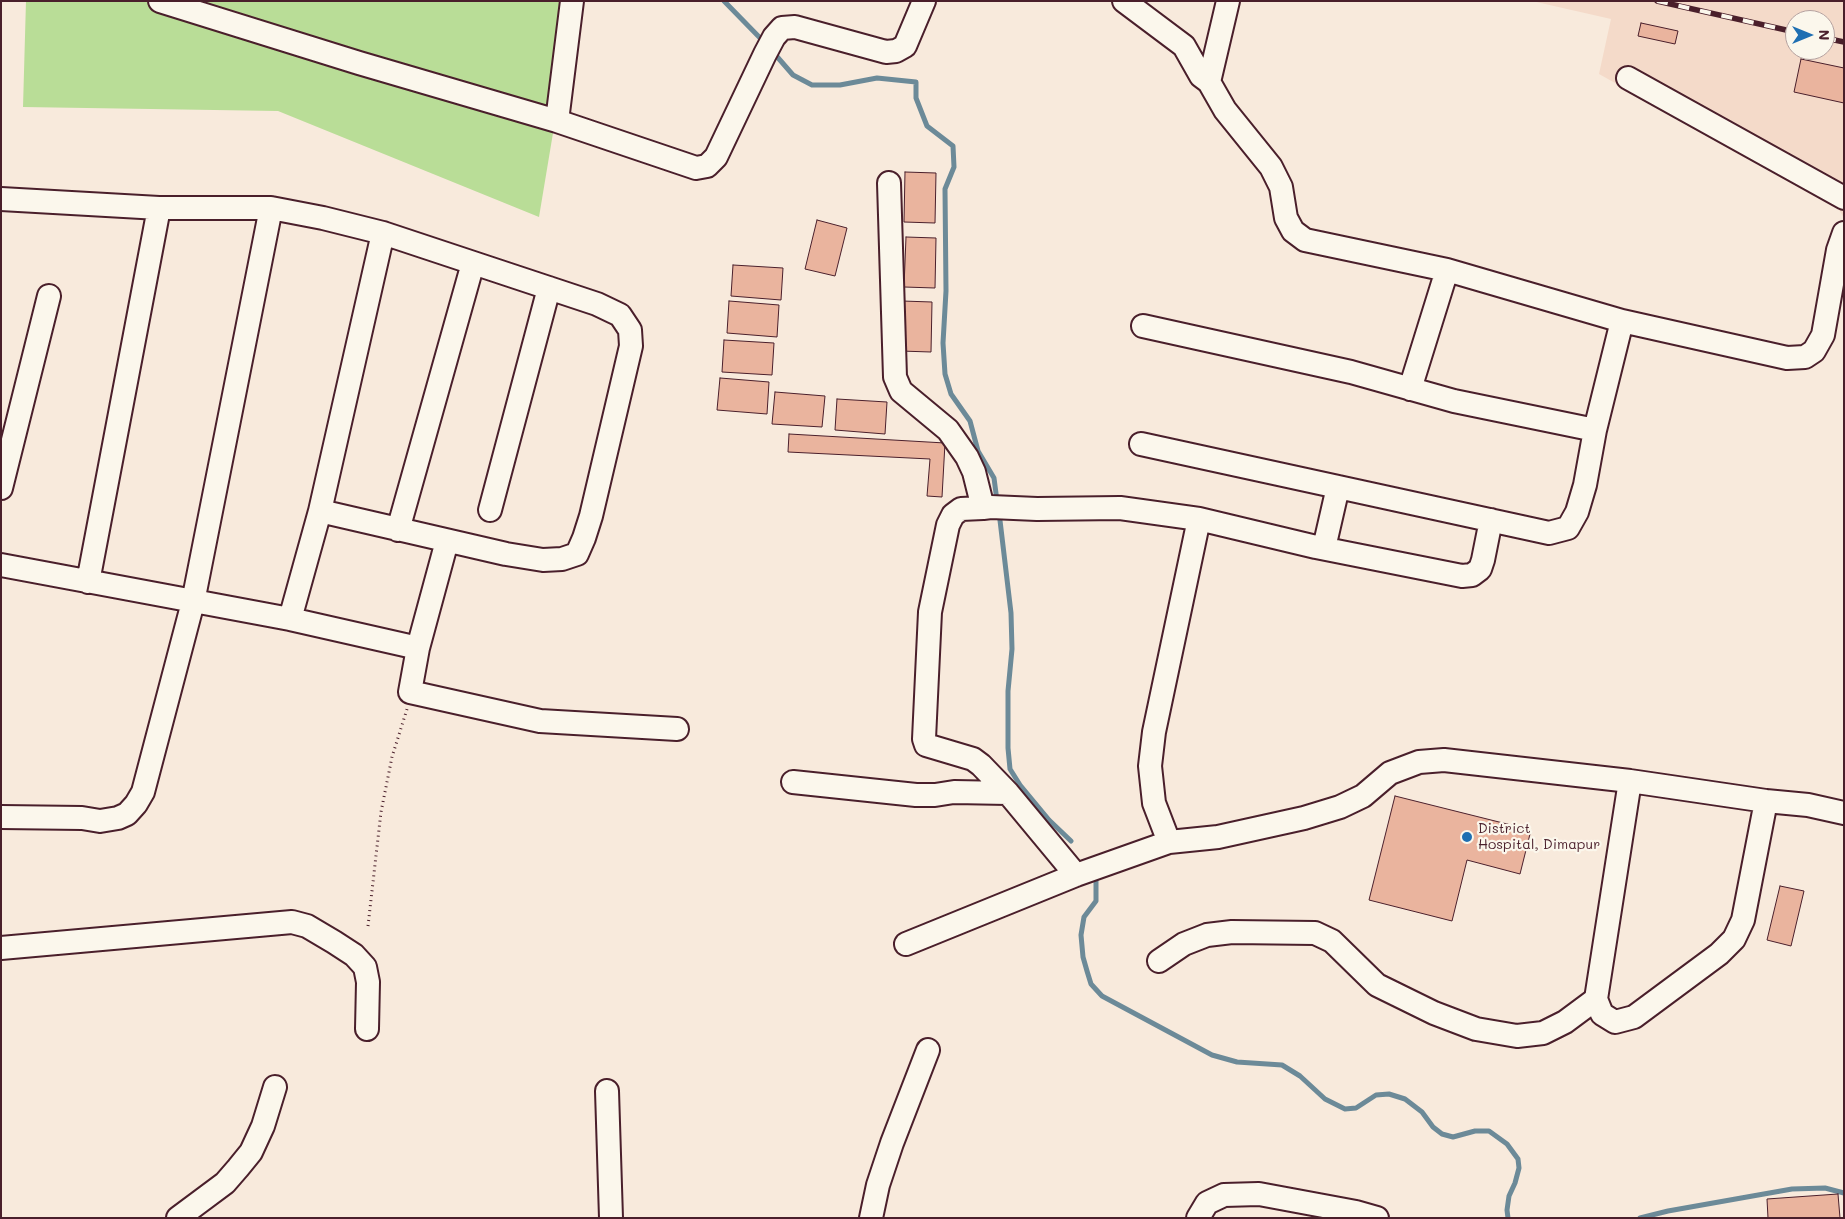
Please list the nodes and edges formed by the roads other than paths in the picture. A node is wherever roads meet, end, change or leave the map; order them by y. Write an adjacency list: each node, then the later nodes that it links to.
1 (160, 1): 8 (street)
2 (572, 1): 8 (street)
3 (924, 1): 8 (street)
4 (1124, 1): 7 (street)
5 (1228, 1): 7 (street)
6 (1628, 78): 10 (street)
7 (1209, 82): 17 (street)
8 (557, 121)
9 (889, 183): 27 (street)
10 (1844, 198)
11 (1, 199): 12 (street)
12 (159, 208): 13 (street); 36 (street)
13 (271, 208): 14 (street); 37 (street)
14 (383, 233): 16 (street); 29 (street)
15 (1844, 233): 20 (street)
16 (473, 263): 18 (street); 32 (street)
17 (1447, 270): 20 (street); 22 (street)
18 (549, 288): 28 (street); 33 (street)
19 (49, 296): 26 (street)
20 (1622, 322): 23 (street)
21 (1144, 326): 22 (street)
22 (1410, 390): 23 (street)
23 (1595, 430): 31 (street)
24 (1141, 444): 25 (street)
25 (1338, 487): 31 (street); 34 (street)
26 (1, 488)
27 (987, 507): 30 (street); 43 (street)
28 (490, 510)
29 (320, 511): 32 (street); 38 (street)
30 (1198, 519): 34 (street); 47 (street)
31 (1491, 520): 34 (street)
32 (398, 530): 33 (street)
33 (447, 541): 39 (street)
34 (1324, 548)
35 (1, 565): 36 (street)
36 (88, 582): 37 (street)
37 (193, 602): 38 (street); 46 (street)
38 (290, 619): 39 (street)
39 (418, 648): 40 (street)
40 (677, 729)
41 (1630, 781): 44 (street); 47 (street); 52 (street)
42 (793, 782): 43 (street)
43 (1008, 793): 48 (street)
44 (1766, 801): 45 (street); 52 (street)
45 (1844, 813)
46 (1, 816)
47 (1169, 842): 48 (street)
48 (1076, 875): 49 (street)
49 (906, 944)
50 (1, 948): 53 (street)
51 (1160, 961): 52 (street)
52 (1596, 999)
53 (367, 1029)
54 (928, 1050): 59 (street)
55 (275, 1087): 57 (street)
56 (607, 1091): 58 (street)
57 (178, 1218)
58 (610, 1218)
59 (871, 1218)
60 (1198, 1218): 61 (street)
61 (1377, 1218)

